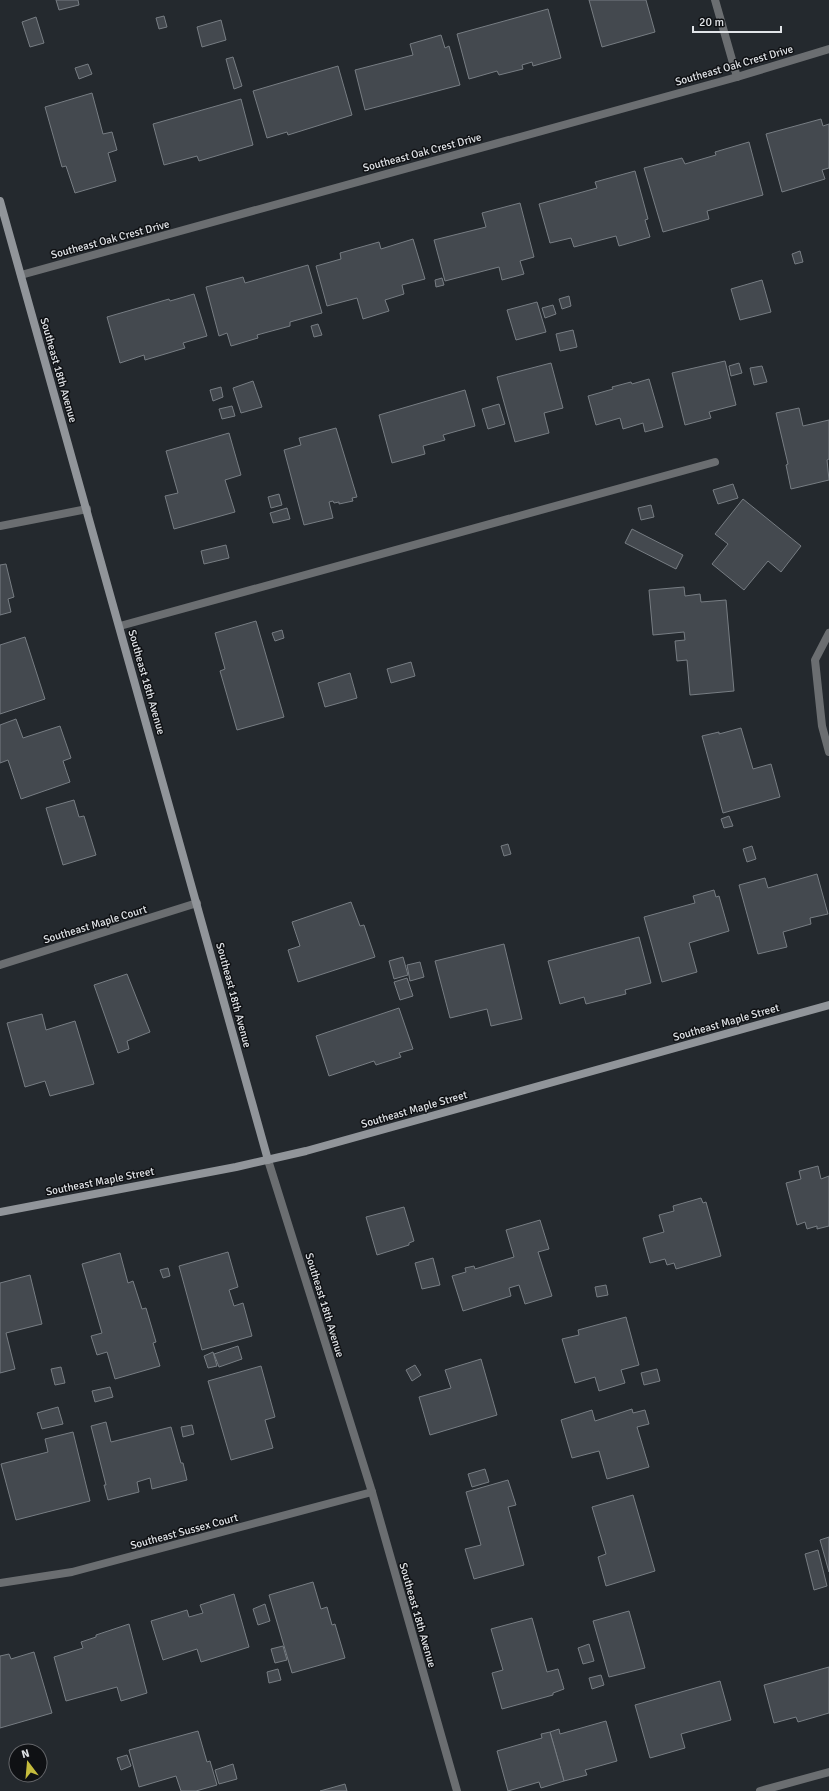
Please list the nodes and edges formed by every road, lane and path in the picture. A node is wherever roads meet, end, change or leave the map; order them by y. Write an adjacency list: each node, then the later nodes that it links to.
1 (715, 0): 3 (street)
2 (829, 50): 3 (street, Southeast Oak Crest Drive)
3 (737, 77): 5 (street, Southeast Oak Crest Drive)
4 (0, 201): 5 (street, Southeast 18th Avenue)
5 (21, 275): 7 (street, Southeast 18th Avenue)
6 (715, 462): 9 (street)
7 (87, 509): 8 (street); 9 (street, Southeast 18th Avenue)
8 (0, 526)
9 (120, 626): 12 (street, Southeast 18th Avenue)
10 (829, 633): 11 (street)
11 (829, 752)
12 (197, 903): 13 (street, Southeast Maple Court); 15 (street, Southeast 18th Avenue)
13 (0, 965)
14 (829, 1005): 15 (street, Southeast Maple Street)
15 (268, 1160): 16 (street, Southeast Maple Street); 17 (street, Southeast 18th Avenue)
16 (0, 1212)
17 (372, 1492): 18 (street, Southeast Sussex Court); 20 (street, Southeast 18th Avenue)
18 (0, 1583)
19 (829, 1772): 21 (street)
20 (457, 1791)
21 (760, 1791)

